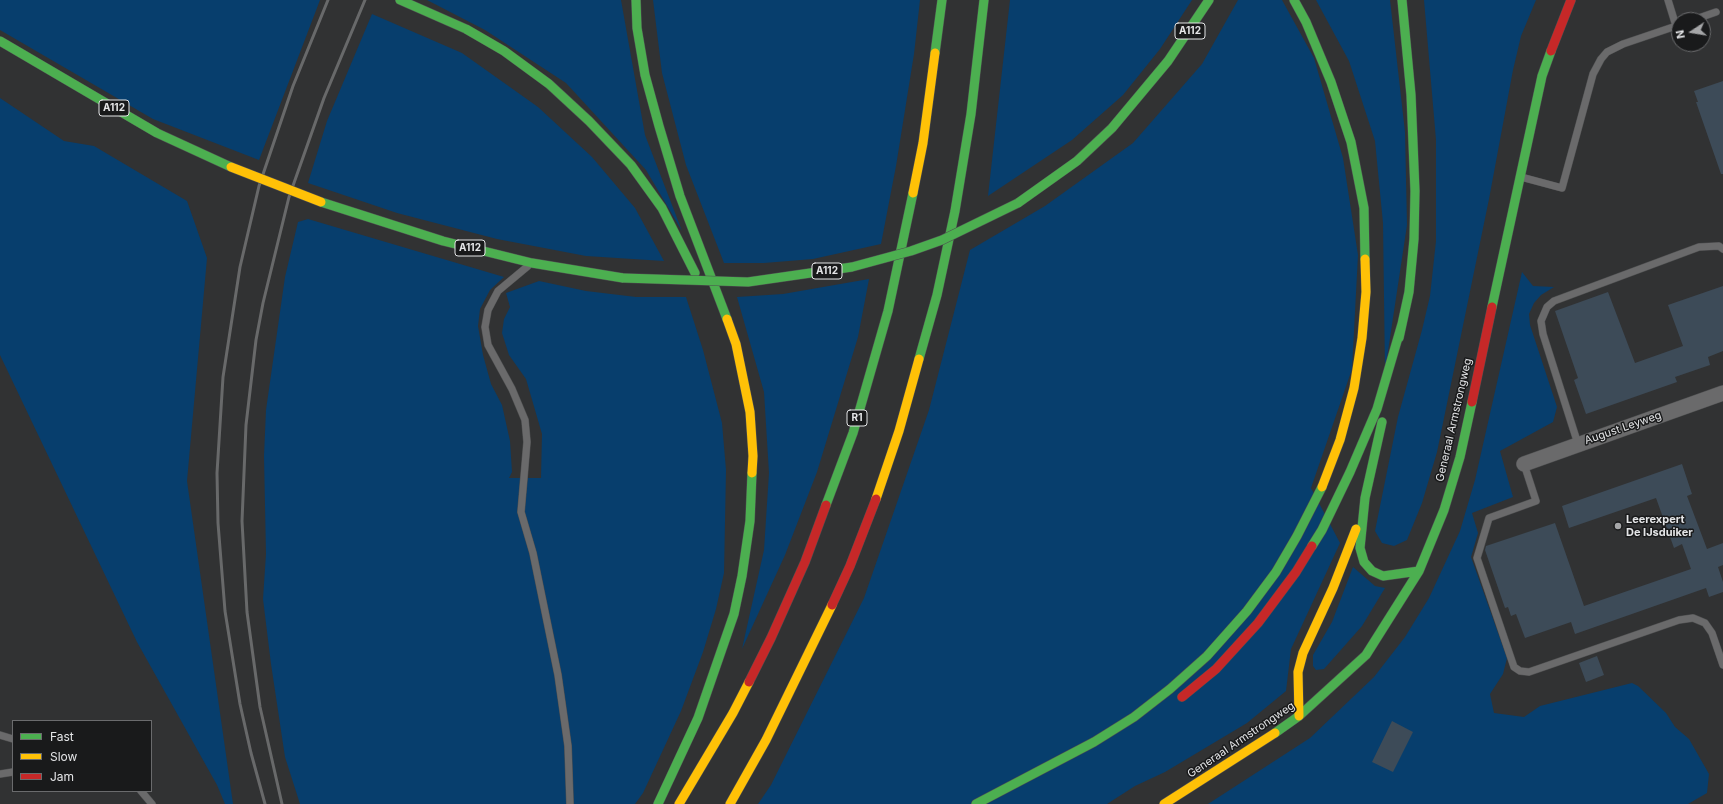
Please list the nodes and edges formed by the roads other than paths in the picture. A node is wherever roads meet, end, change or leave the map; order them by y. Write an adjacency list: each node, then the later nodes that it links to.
1 (400, 0): 18 (main road)
2 (636, 0): 21 (main road)
3 (942, 0): 39 (main road, R1)
4 (984, 0): 40 (main road)
5 (1209, 0): 17 (main road, A112, bridge)
6 (1294, 0): 41 (main road)
7 (1402, 0): 19 (main road)
8 (1571, 0): 15 (main road, Generaal Armstrongweg)
9 (1668, 0): 10 (lane)
10 (1672, 12)
11 (1716, 12): 12 (lane)
12 (1711, 14)
13 (1671, 27): 15 (lane)
14 (0, 41): 17 (main road, A112, bridge)
15 (1520, 177): 26 (main road, Generaal Armstrongweg)
16 (1723, 249): 23 (lane)
17 (532, 263): 37 (lane)
18 (703, 290)
19 (1402, 324): 25 (main road); 28 (main road)
20 (719, 325): 21 (main road)
21 (744, 388): 38 (main road)
22 (1723, 393): 23 (street, August Leyweg)
23 (1578, 444): 24 (street, August Leyweg)
24 (1524, 464): 27 (lane)
25 (1365, 498): 26 (main road); 29 (main road)
26 (1419, 571): 29 (main road, Generaal Armstrongweg)
27 (1723, 665)
28 (1176, 702)
29 (1299, 716): 42 (main road, Generaal Armstrongweg)
30 (0, 734): 31 (lane)
31 (12, 739)
32 (12, 772): 33 (lane)
33 (0, 774)
34 (142, 792): 36 (lane)
35 (1021, 792): 41 (main road)
36 (152, 804)
37 (570, 804)
38 (658, 804)
39 (679, 804)
40 (730, 804)
41 (978, 804)
42 (1164, 804)

